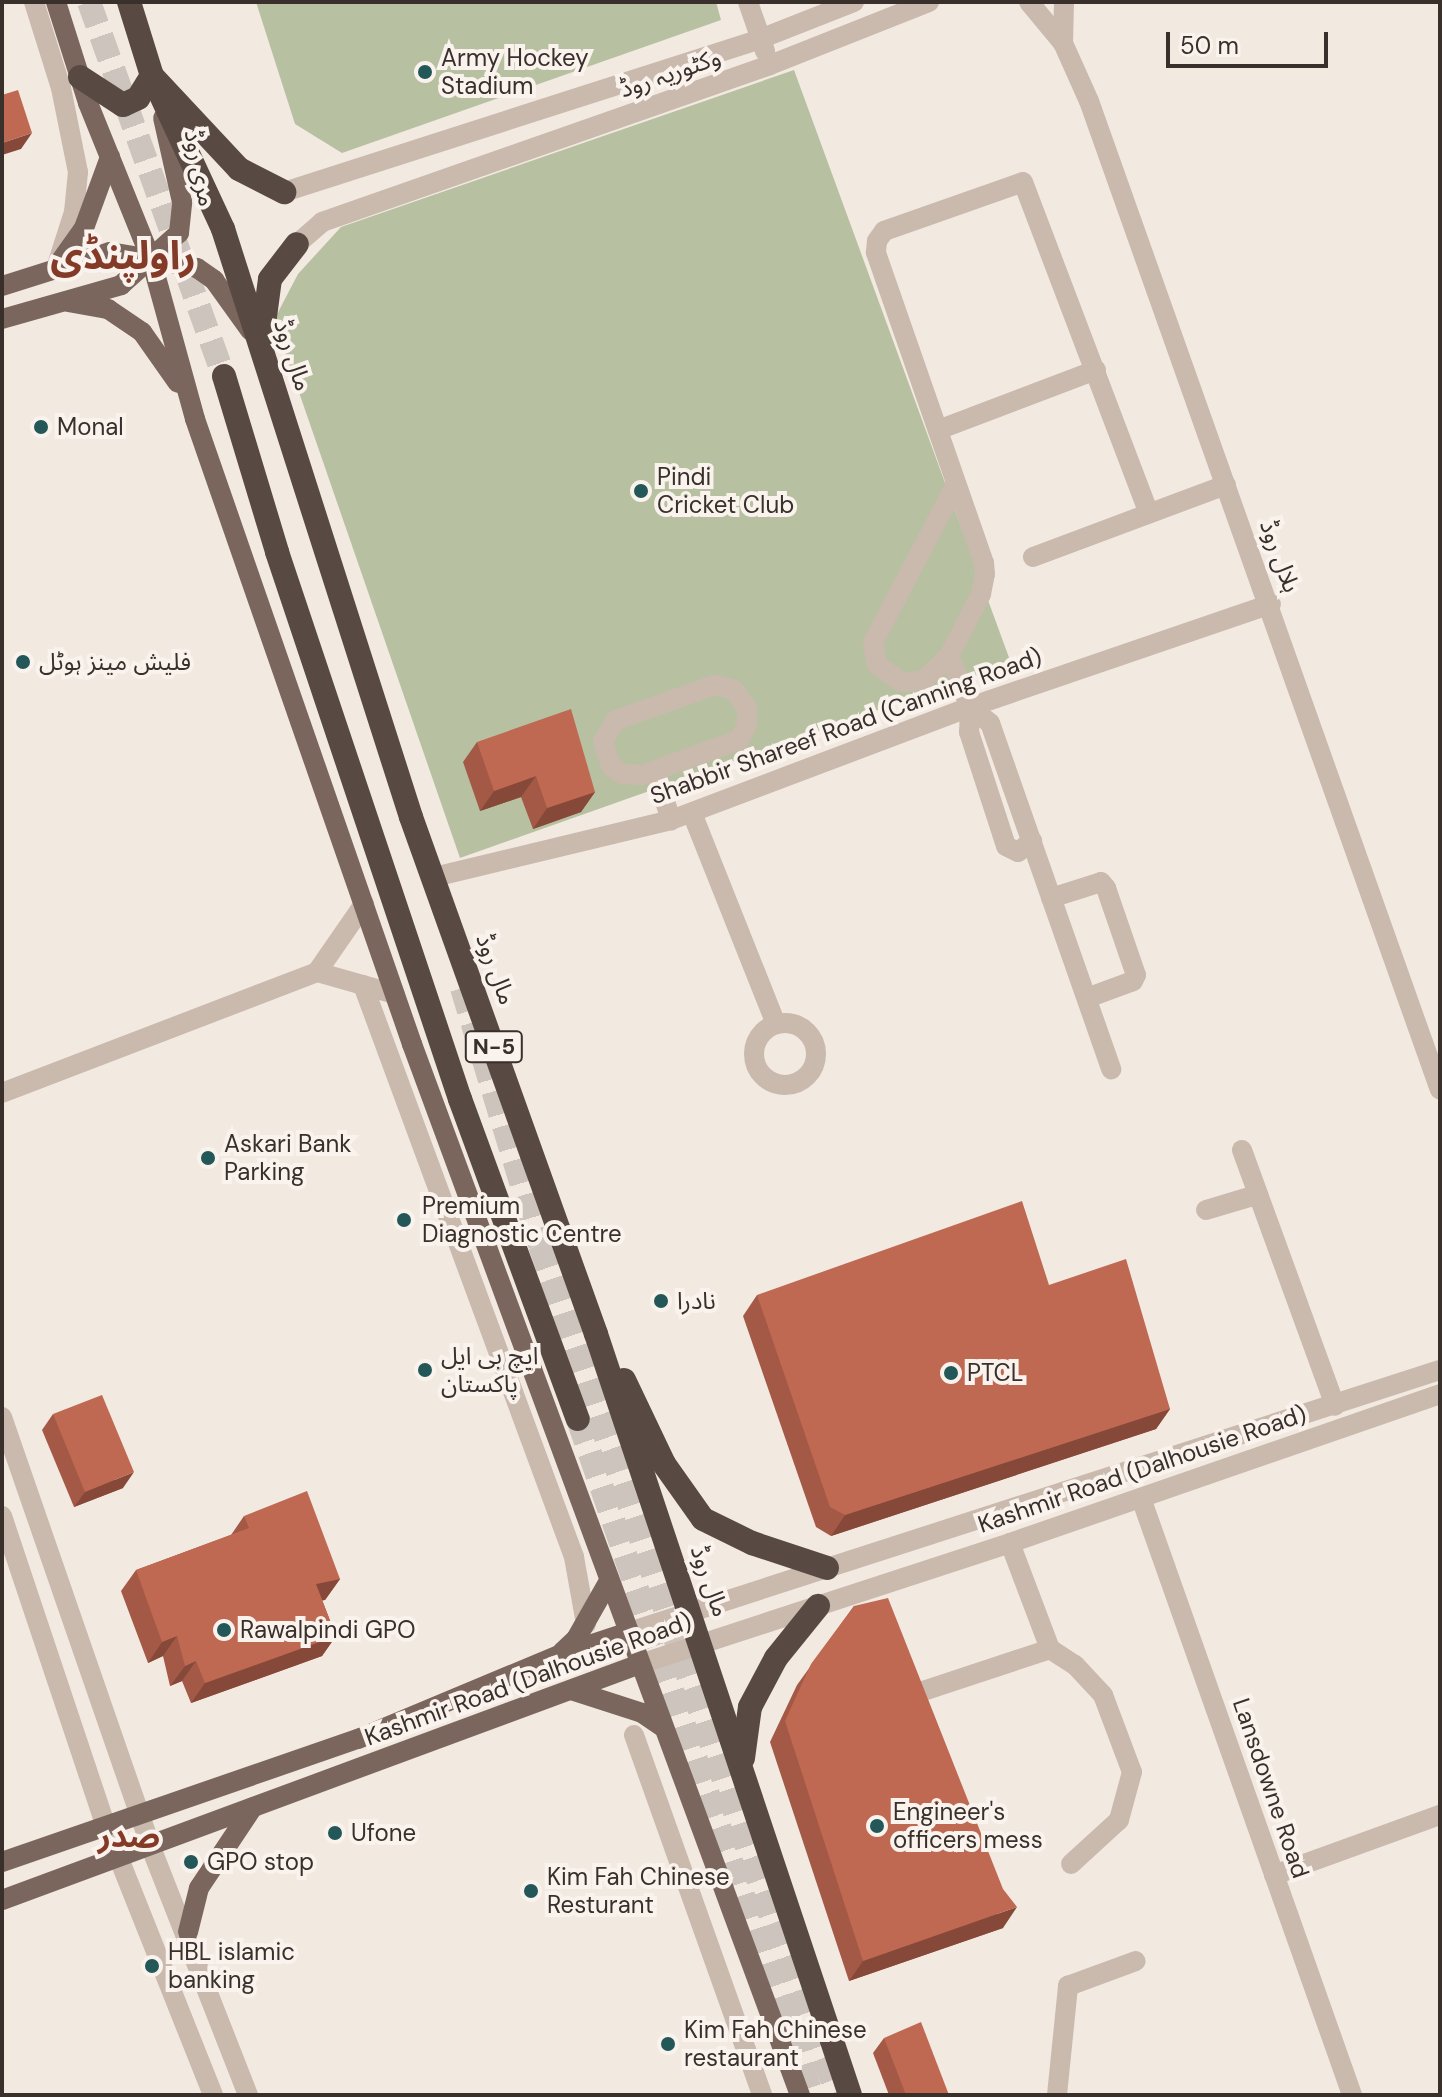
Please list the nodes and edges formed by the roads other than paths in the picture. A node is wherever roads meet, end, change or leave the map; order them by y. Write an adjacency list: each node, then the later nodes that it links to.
1 (34, 2): 18 (street)
2 (56, 2): 13 (main road)
3 (129, 2): 12 (highway, مال روڈ / N-5)
4 (748, 2): 9 (street)
5 (854, 2): 9 (street, وکٹوریہ روڈ)
6 (929, 2): 11 (street, وکٹوریہ روڈ)
7 (1029, 2): 10 (street, ہلال روڈ)
8 (1064, 2): 10 (street, ہلال روڈ)
9 (760, 39): 11 (street); 15 (street, وکٹوریہ روڈ)
10 (1063, 43): 28 (street, ہلال روڈ)
11 (770, 65): 16 (street, وکٹوریہ روڈ)
12 (152, 76): 13 (highway); 15 (highway); 17 (main road, مری روڈ); 22 (highway, مال روڈ / N-5)
13 (80, 77): 14 (main road)
14 (110, 157): 17 (main road); 18 (main road)
15 (284, 192)
16 (297, 244): 22 (highway)
17 (151, 259): 18 (main road); 20 (main road, مری روڈ); 22 (main road); 25 (main road)
18 (57, 266): 19 (main road)
19 (2, 286)
20 (62, 301): 21 (main road, مری روڈ); 25 (main road)
21 (2, 319)
22 (262, 348): 37 (highway, مال روڈ / N-5)
23 (1096, 370): 26 (street); 26 (street); 29 (street)
24 (224, 376): 56 (highway, N-5)
25 (195, 419): 39 (main road)
26 (938, 430): 27 (street)
27 (956, 484): 32 (street); 32 (street)
28 (1226, 485): 29 (street); 31 (street, ہلال روڈ)
29 (1149, 513): 30 (street)
30 (1033, 557)
31 (1271, 604): 33 (street, Shabbir Shareef Road (Canning Road)); 46 (street, ہلال روڈ)
32 (949, 656): 33 (street)
33 (970, 707): 35 (street, Shabbir Shareef Road (Canning Road)); 38 (street)
34 (655, 771): 34 (street); 36 (street)
35 (692, 813): 36 (street, Shabbir Shareef Road (Canning Road)); 44 (street)
36 (671, 820): 37 (street, Shabbir Shareef Road (Canning Road))
37 (434, 877): 51 (highway, مال روڈ / N-5)
38 (1051, 898): 43 (street); 43 (street)
39 (364, 904): 40 (street); 42 (main road)
40 (317, 972): 41 (street); 47 (street)
41 (363, 985): 42 (street); 64 (street)
42 (395, 994): 61 (main road)
43 (1087, 998): 45 (street)
44 (776, 1024)
45 (1111, 1069)
46 (1439, 1081)
47 (2, 1093)
48 (1242, 1150): 49 (street)
49 (1256, 1195): 50 (street); 54 (street)
50 (1206, 1210)
51 (596, 1334): 60 (highway); 63 (highway, مال روڈ / N-5)
52 (1440, 1370): 54 (street, Kashmir Road (Dalhousie Road))
53 (1440, 1394): 57 (street, Kashmir Road (Dalhousie Road))
54 (1335, 1406): 60 (street, Kashmir Road (Dalhousie Road))
55 (2, 1417): 76 (street)
56 (578, 1419)
57 (1141, 1498): 59 (street, Kashmir Road (Dalhousie Road)); 83 (street, Lansdowne Road)
58 (2, 1516): 78 (street)
59 (1010, 1543): 62 (street, Kashmir Road (Dalhousie Road)); 67 (street)
60 (827, 1568): 63 (street, Kashmir Road (Dalhousie Road))
61 (609, 1581): 64 (main road); 65 (main road)
62 (818, 1606): 66 (street, Kashmir Road (Dalhousie Road)); 74 (highway)
63 (691, 1613): 65 (street, Kashmir Road (Dalhousie Road)); 66 (highway, مال روڈ / N-5)
64 (586, 1624): 68 (main road)
65 (626, 1633): 68 (main road, Kashmir Road (Dalhousie Road)); 69 (main road)
66 (701, 1643): 69 (street, Kashmir Road (Dalhousie Road)); 74 (highway, مال روڈ / N-5)
67 (1050, 1649): 71 (street); 82 (street)
68 (559, 1655): 76 (main road, Kashmir Road (Dalhousie Road))
69 (637, 1665): 70 (main road, Kashmir Road (Dalhousie Road)); 72 (main road)
70 (571, 1690): 72 (main road); 75 (main road, Kashmir Road (Dalhousie Road))
71 (911, 1695)
72 (661, 1726): 90 (main road)
73 (634, 1735): 89 (street)
74 (742, 1772): 91 (highway, مال روڈ / N-5)
75 (253, 1807): 79 (main road, Kashmir Road (Dalhousie Road)); 85 (main road)
76 (140, 1814): 78 (main road, Kashmir Road (Dalhousie Road)); 79 (street)
77 (1440, 1815): 83 (street)
78 (106, 1826): 80 (street); 81 (main road, Kashmir Road (Dalhousie Road))
79 (150, 1845): 80 (main road, Kashmir Road (Dalhousie Road)); 85 (street)
80 (117, 1855): 84 (main road, Kashmir Road (Dalhousie Road)); 87 (street)
81 (2, 1862)
82 (1071, 1864)
83 (1274, 1875): 93 (street, Lansdowne Road)
84 (2, 1900)
85 (188, 1932): 88 (street)
86 (1136, 1961): 92 (street)
87 (213, 2095)
88 (248, 2095)
89 (762, 2095)
90 (800, 2095)
91 (850, 2095)
92 (1057, 2095)
93 (1352, 2095)

